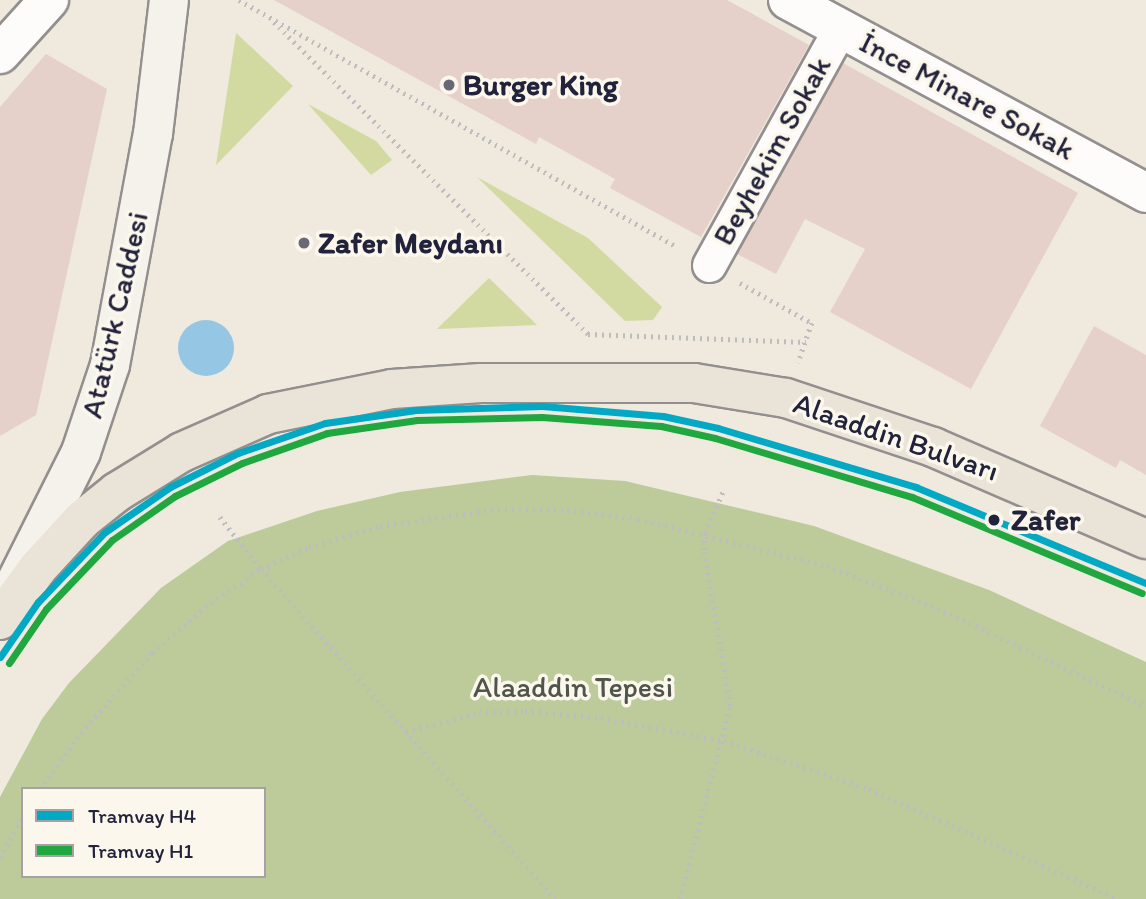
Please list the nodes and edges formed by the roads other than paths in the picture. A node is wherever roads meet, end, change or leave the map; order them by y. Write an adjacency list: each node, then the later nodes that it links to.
1 (49, 0): 6 (street)
2 (169, 0): 7 (main road, Atatürk Caddesi)
3 (190, 0): 7 (street)
4 (788, 0): 5 (street, İnce Minare Sokak)
5 (849, 14): 8 (street, İnce Minare Sokak); 9 (street, Beyhekim Sokak)
6 (0, 54)
7 (153, 134): 11 (main road, Atatürk Caddesi)
8 (1146, 193)
9 (709, 265)
10 (1146, 539): 12 (main road, Alaaddin Bulvarı)
11 (0, 611)
12 (0, 620)

